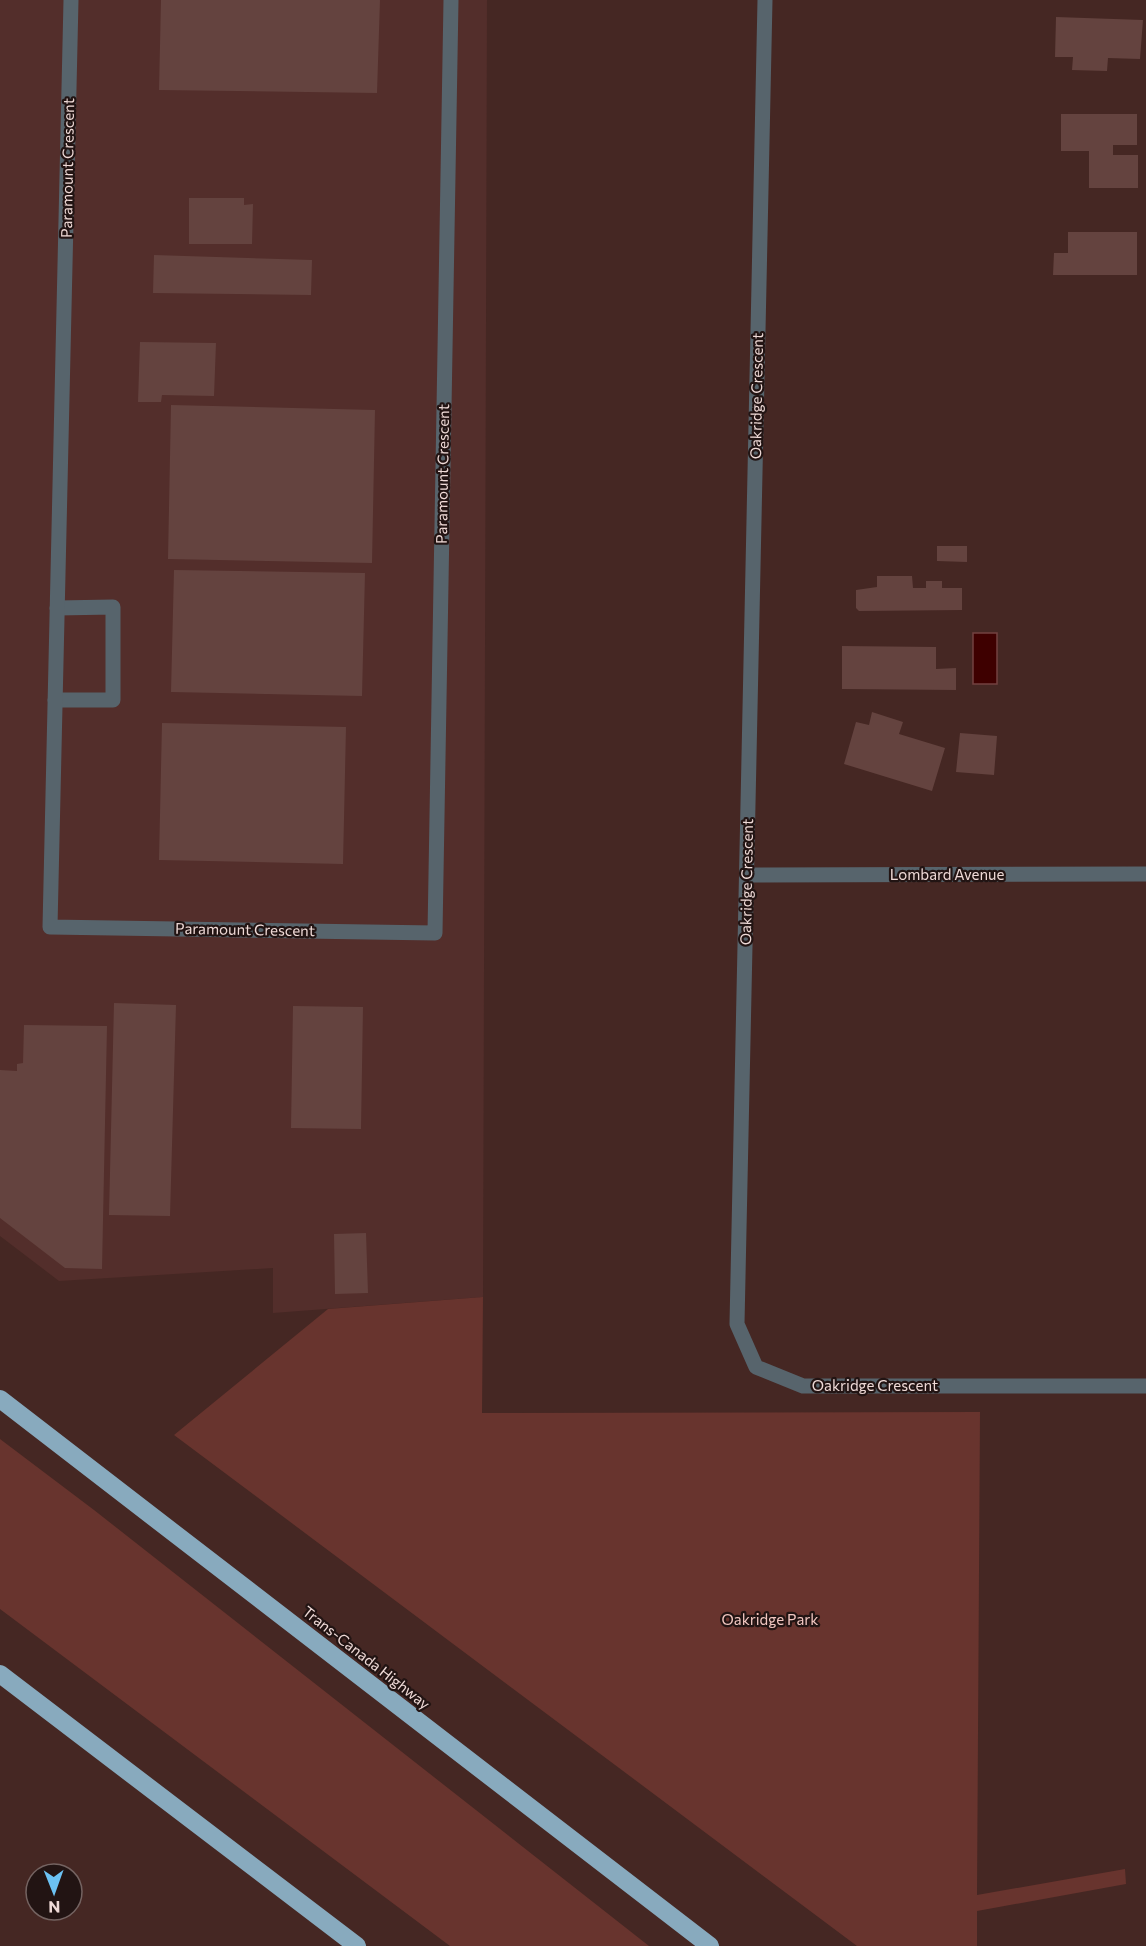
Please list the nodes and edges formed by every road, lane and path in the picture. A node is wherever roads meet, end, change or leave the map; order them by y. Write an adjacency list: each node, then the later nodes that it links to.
1 (71, 0): 4 (street, Paramount Crescent)
2 (451, 0): 5 (street, Paramount Crescent)
3 (765, 0): 6 (street, Oakridge Crescent)
4 (57, 608): 5 (street, Paramount Crescent); 5 (street)
5 (55, 700)
6 (748, 874): 7 (street, Lombard Avenue); 8 (street, Oakridge Crescent)
7 (1146, 874)
8 (1146, 1386)
9 (0, 1399): 12 (highway, Trans-Canada Highway)
10 (0, 1674): 11 (highway)
11 (357, 1946)
12 (711, 1946)

